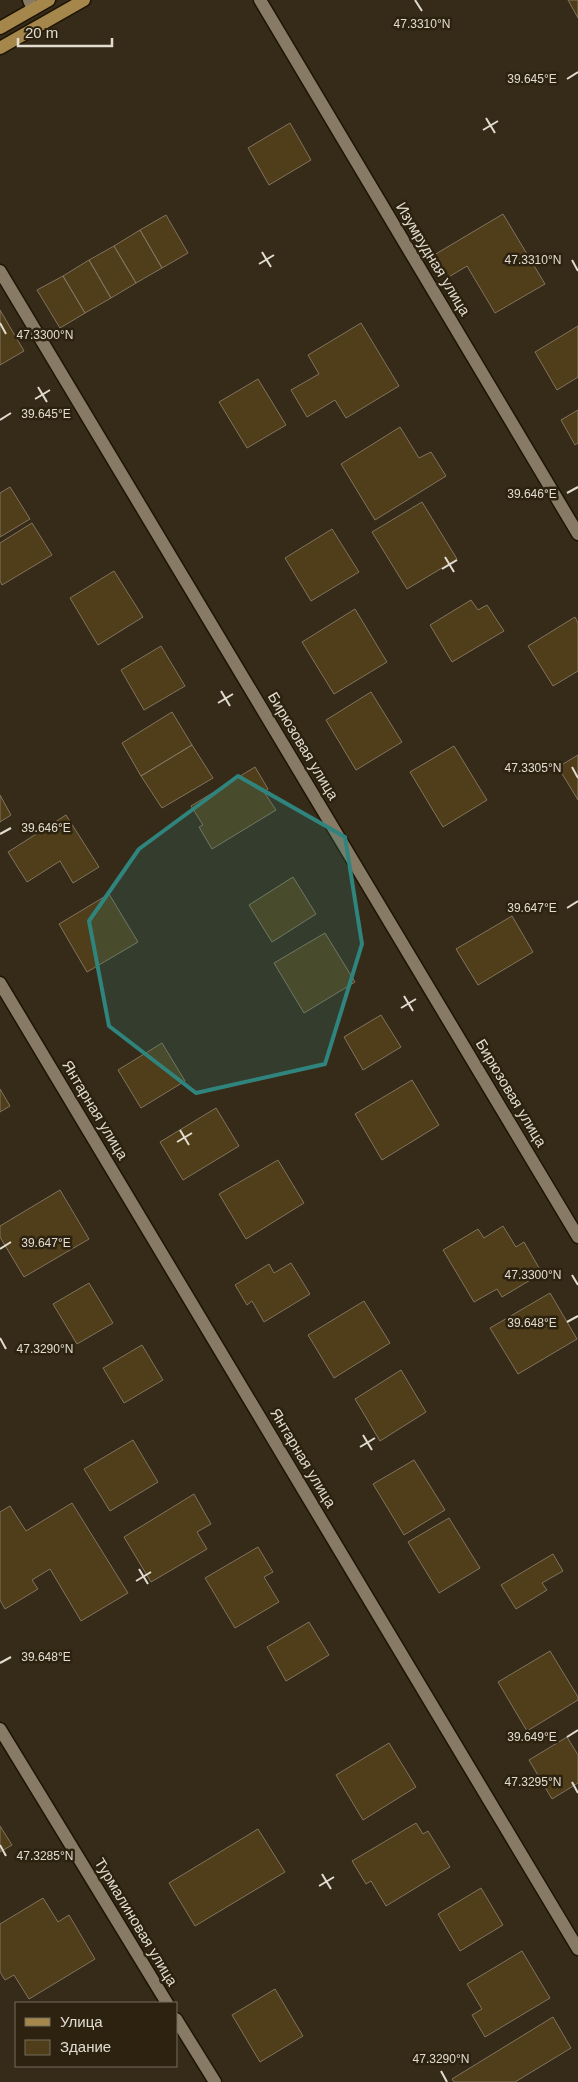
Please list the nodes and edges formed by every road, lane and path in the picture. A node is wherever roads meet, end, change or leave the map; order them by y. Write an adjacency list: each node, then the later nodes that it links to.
1 (49, 0): 4 (main road)
2 (84, 0): 6 (main road)
3 (260, 0): 8 (street, Изумрудная улица)
4 (31, 4): 5 (main road)
5 (0, 28)
6 (0, 48)
7 (0, 271): 10 (street, Бирюзовая улица)
8 (578, 534)
9 (0, 984): 12 (street, Янтарная улица)
10 (578, 1237)
11 (0, 1729): 13 (street, Турмалиновая улица)
12 (578, 1949)
13 (166, 2002)
14 (178, 2022): 15 (street)
15 (215, 2082)

